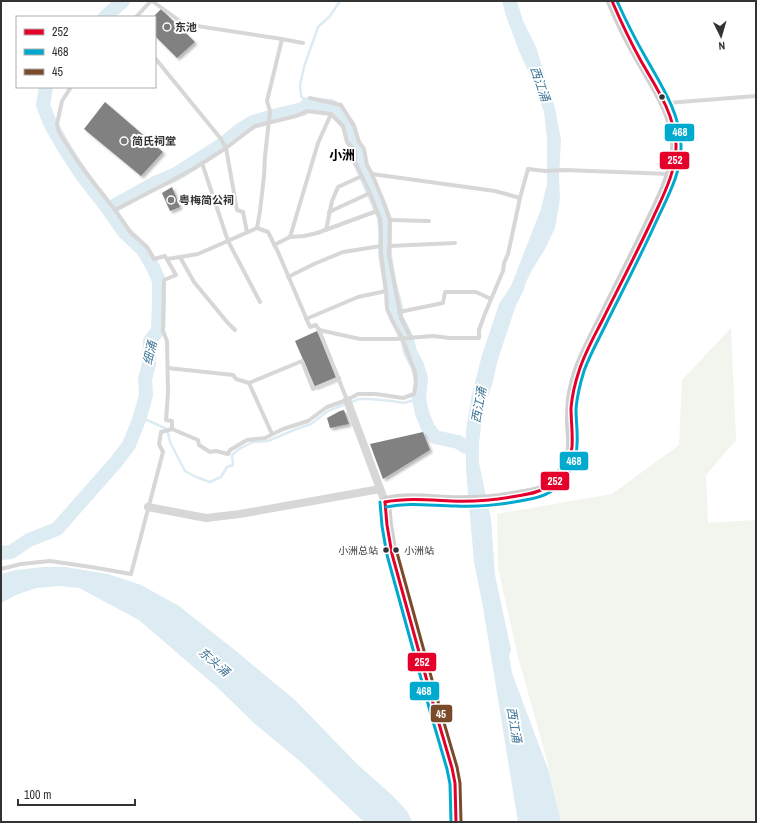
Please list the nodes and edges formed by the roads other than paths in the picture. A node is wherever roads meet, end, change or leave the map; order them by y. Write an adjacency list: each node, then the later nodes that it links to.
1 (152, 1): 3 (lane); 4 (lane)
2 (612, 1): 10 (main road)
3 (137, 16)
4 (282, 39): 5 (lane); 12 (lane)
5 (303, 43)
6 (156, 59): 13 (lane)
7 (70, 88): 20 (lane)
8 (756, 96): 10 (lane)
9 (310, 98): 15 (lane)
10 (664, 103): 16 (main road)
11 (331, 114): 12 (lane); 17 (lane); 28 (lane)
12 (269, 123): 13 (lane); 25 (lane)
13 (226, 148): 14 (lane); 27 (lane)
14 (202, 163): 20 (lane); 29 (lane)
15 (372, 174): 19 (lane); 23 (lane)
16 (672, 174): 19 (lane); 53 (main road)
17 (362, 176): 18 (lane); 22 (lane)
18 (370, 193): 21 (lane); 22 (lane)
19 (520, 198): 38 (lane)
20 (115, 210): 35 (lane)
21 (377, 211): 26 (lane); 32 (lane)
22 (329, 212): 26 (lane)
23 (390, 220): 24 (lane); 33 (lane)
24 (429, 221)
25 (257, 228): 27 (lane); 31 (lane)
26 (326, 230): 28 (lane)
27 (247, 232): 29 (lane)
28 (290, 237): 31 (lane)
29 (228, 241): 34 (lane); 39 (lane)
30 (455, 242): 33 (lane)
31 (274, 245): 36 (lane)
32 (381, 246): 36 (lane); 37 (lane)
33 (389, 246): 40 (lane)
34 (180, 256): 35 (lane); 42 (lane)
35 (167, 259): 46 (lane)
36 (288, 277): 41 (lane)
37 (386, 290): 41 (lane); 44 (lane)
38 (491, 299): 40 (lane); 45 (lane)
39 (260, 302)
40 (400, 312): 45 (lane)
41 (306, 319): 43 (lane)
42 (235, 330)
43 (319, 330): 44 (lane); 47 (lane)
44 (402, 338): 45 (lane); 49 (lane)
45 (411, 338)
46 (168, 368): 48 (lane); 50 (lane)
47 (339, 378): 48 (lane); 49 (lane)
48 (249, 383): 51 (lane)
49 (347, 400): 51 (lane); 52 (street)
50 (172, 429): 51 (lane); 54 (lane)
51 (272, 434)
52 (380, 489): 53 (street); 54 (street)
53 (385, 502): 56 (main road)
54 (148, 507): 55 (lane)
55 (1, 569)
56 (456, 822)

